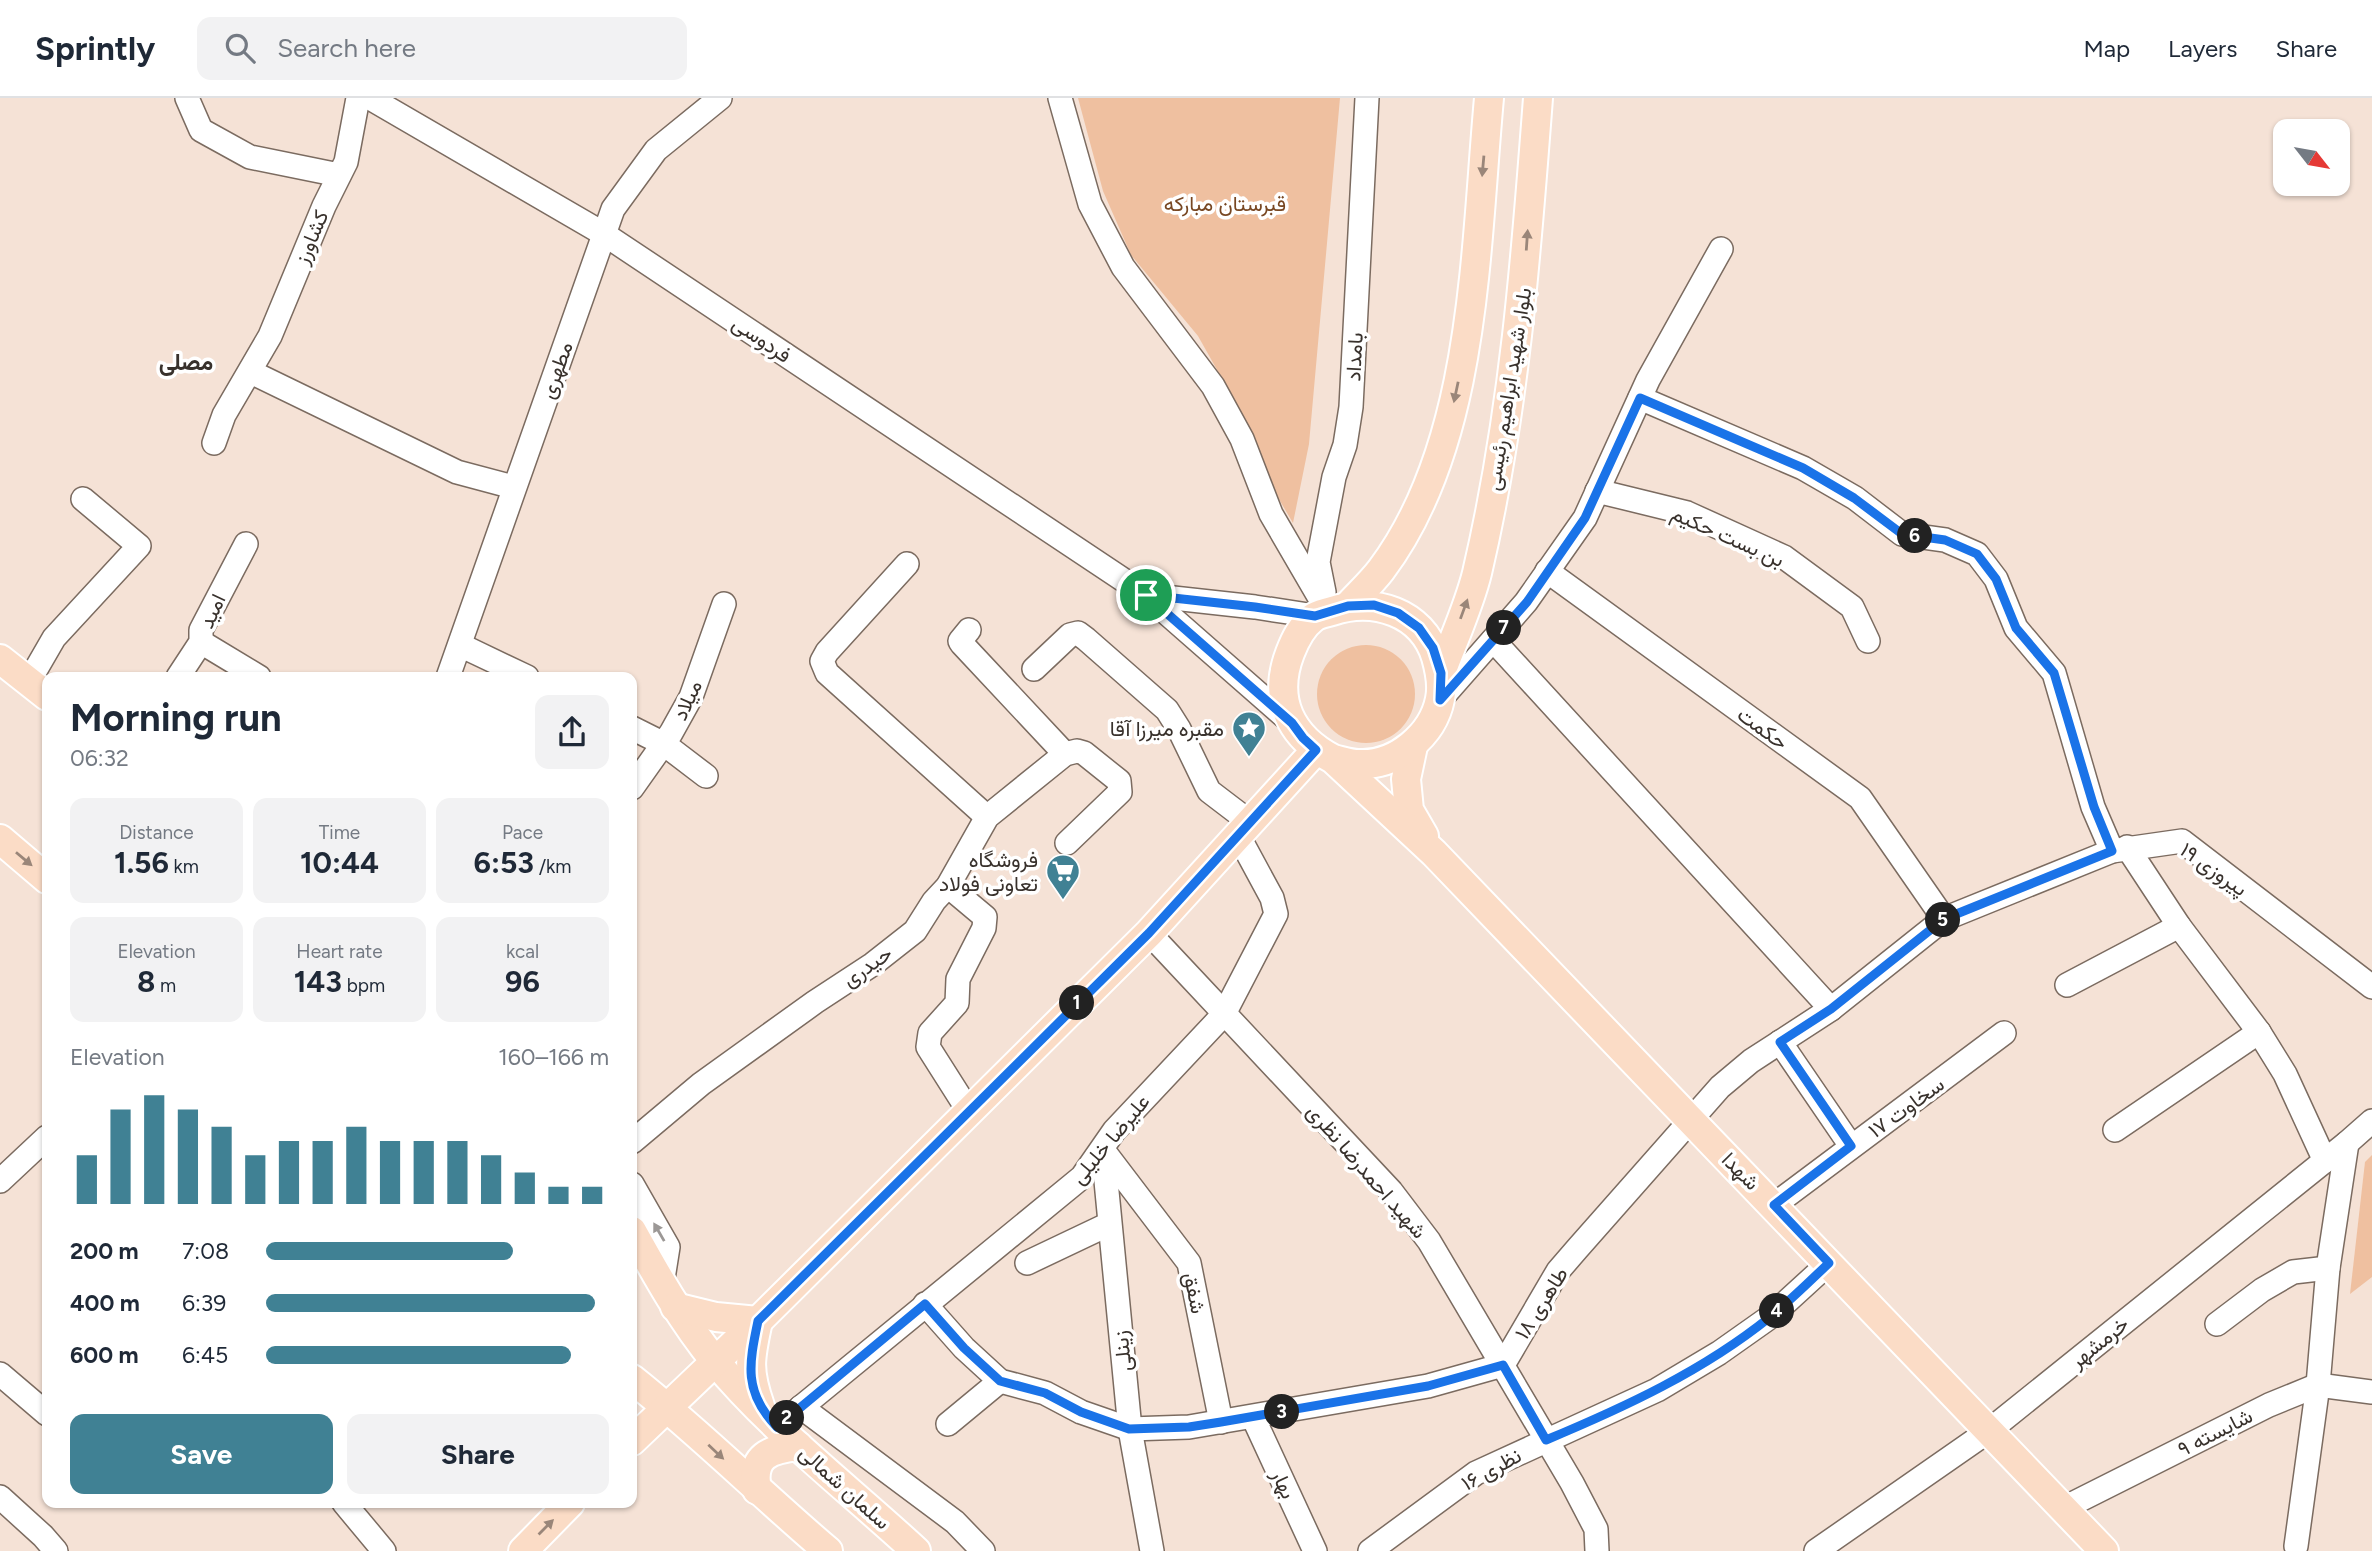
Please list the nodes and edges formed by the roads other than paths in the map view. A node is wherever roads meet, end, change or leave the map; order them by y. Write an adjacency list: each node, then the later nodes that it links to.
1 (187, 98): 9 (street)
2 (358, 98): 9 (street, کشاورز)
3 (370, 98): 10 (street, فردوسی)
4 (720, 98): 10 (street, مطهری)
5 (1060, 98): 23 (street)
6 (1367, 98): 23 (street, بامداد)
7 (1489, 98): 23 (main road, one-way to 23)
8 (1538, 98): 36 (main road, بلوار شهید ابراهیم رئیسی, one-way to 8)
9 (339, 175): 12 (street, کشاورز)
10 (604, 234): 15 (street, مطهری); 21 (street, فردوسی)
11 (1721, 249): 13 (street)
12 (250, 372): 14 (street, کشاورز); 15 (street)
13 (1640, 398): 16 (street); 50 (street)
14 (214, 443)
15 (513, 487): 28 (street, مطهری)
16 (1597, 491): 20 (street); 26 (street, بن بست حکیم)
17 (82, 499): 31 (street)
18 (246, 544): 27 (street, امید)
19 (907, 564): 46 (street)
20 (1547, 571): 25 (street); 54 (street, حکمت)
21 (1146, 595): 23 (street); 38 (street, فردوسی)
22 (724, 604): 40 (street, میلاد)
23 (1330, 611): 36 (main road); 38 (main road)
24 (969, 630): 42 (street)
25 (1493, 640): 36 (street); 59 (street)
26 (1868, 641)
27 (201, 642): 32 (street, امید); 33 (street)
28 (460, 645): 34 (street, مطهری); 35 (street)
29 (0, 659): 37 (main road)
30 (1034, 669): 47 (street)
31 (44, 672)
32 (181, 672)
33 (251, 672)
34 (450, 672)
35 (517, 672)
36 (1441, 686): 41 (main road)
37 (38, 690)
38 (1292, 723): 43 (main road)
39 (637, 730): 40 (street)
40 (664, 744): 44 (street); 45 (street, میلاد)
41 (1413, 746): 43 (main road); 51 (main road)
42 (1065, 754): 46 (street, حیدری); 49 (street)
43 (1324, 754): 47 (main road); 51 (main road)
44 (706, 776)
45 (637, 781)
46 (987, 817): 53 (street, حیدری)
47 (1245, 830): 56 (main road); 60 (street, علیرضا خلیلی)
48 (0, 839): 52 (main road, one-way to 52)
49 (1067, 843)
50 (2120, 849): 54 (street, پیروزی ۱۹); 55 (street); 58 (street, پیروزی ۱۹)
51 (1434, 853): 65 (main road, شهدا)
52 (42, 875)
53 (948, 886): 64 (street); 68 (street, حیدری)
54 (1944, 919): 59 (street, پیروزی ۱۹)
55 (2179, 926): 57 (street); 61 (street)
56 (1149, 933): 60 (street, شهید احمدرضا نظری); 64 (main road)
57 (2067, 985)
58 (2372, 987)
59 (1831, 1009): 63 (street, پیروزی ۱۹)
60 (1224, 1014): 72 (street, علیرضا خلیلی); 87 (street, شهید احمدرضا نظری)
61 (2259, 1032): 67 (street); 73 (street)
62 (2004, 1033): 71 (street, سخاوت ۱۷)
63 (1780, 1042): 65 (street, پیروزی ۱۹); 71 (street)
64 (968, 1110): 84 (main road)
65 (1691, 1121): 76 (main road, شهدا); 87 (street, طاهری ۱۸)
66 (2372, 1121): 70 (street, خرمشهر)
67 (2115, 1130)
68 (637, 1138)
69 (42, 1141): 74 (street)
70 (2347, 1143): 73 (street, خرمشهر); 81 (street)
71 (1851, 1146): 76 (street, سخاوت ۱۷)
72 (1102, 1150): 77 (street, زینلی); 83 (street, علیرضا خلیلی); 98 (street, شفق)
73 (2325, 1161): 101 (street, خرمشهر)
74 (0, 1181)
75 (637, 1193): 82 (street, one-way to 75)
76 (1774, 1205): 80 (main road, شهدا)
77 (1109, 1224): 79 (street); 100 (street, زینلی)
78 (637, 1240): 82 (main road, سلمان شمالی)
79 (1027, 1263)
80 (1829, 1263): 101 (main road, شهدا); 103 (street, نظری ۱۶)
81 (2328, 1268): 85 (street); 91 (street)
82 (669, 1296): 84 (main road); 86 (main road, سلمان شمالی)
83 (925, 1304): 89 (street); 94 (street, علیرضا خلیلی)
84 (758, 1321): 86 (main road); 97 (main road)
85 (2217, 1324)
86 (716, 1361): 93 (main road); 97 (main road, سلمان شمالی)
87 (1503, 1365): 96 (street); 103 (street, شهید احمدرضا نظری)
88 (0, 1374): 95 (street)
89 (1000, 1381): 99 (street); 100 (street)
90 (637, 1383): 93 (main road)
91 (2318, 1385): 92 (street, شایسته ۹); 109 (street, شایسته ۹); 110 (street)
92 (2372, 1392)
93 (666, 1406): 102 (main road); 105 (main road, one-way to 105)
94 (801, 1407): 97 (street, علیرضا خلیلی); 116 (street)
95 (42, 1410)
96 (1253, 1417): 98 (street); 118 (street, بهار)
97 (769, 1419): 104 (main road, سلمان شمالی)
98 (1221, 1422): 100 (street)
99 (948, 1424)
100 (1129, 1429): 117 (street, زینلی)
101 (1990, 1430): 109 (main road, شهدا); 121 (street, خرمشهر)
102 (637, 1436)
103 (1546, 1440): 119 (street, نظری ۱۶); 120 (street, شهید احمدرضا نظری)
104 (798, 1446): 105 (main road); 115 (main road, سلمان شمالی)
105 (757, 1490): 114 (main road)
106 (0, 1497): 111 (street)
107 (348, 1508): 112 (street)
108 (565, 1508): 113 (main road, one-way to 108)
109 (2064, 1508): 122 (main road, شهدا)
110 (2296, 1546)
111 (56, 1551)
112 (384, 1551)
113 (523, 1551)
114 (828, 1551)
115 (916, 1551)
116 (983, 1551)
117 (1152, 1551)
118 (1315, 1551)
119 (1370, 1551)
120 (1597, 1551)
121 (1816, 1551)
122 (2104, 1551)

